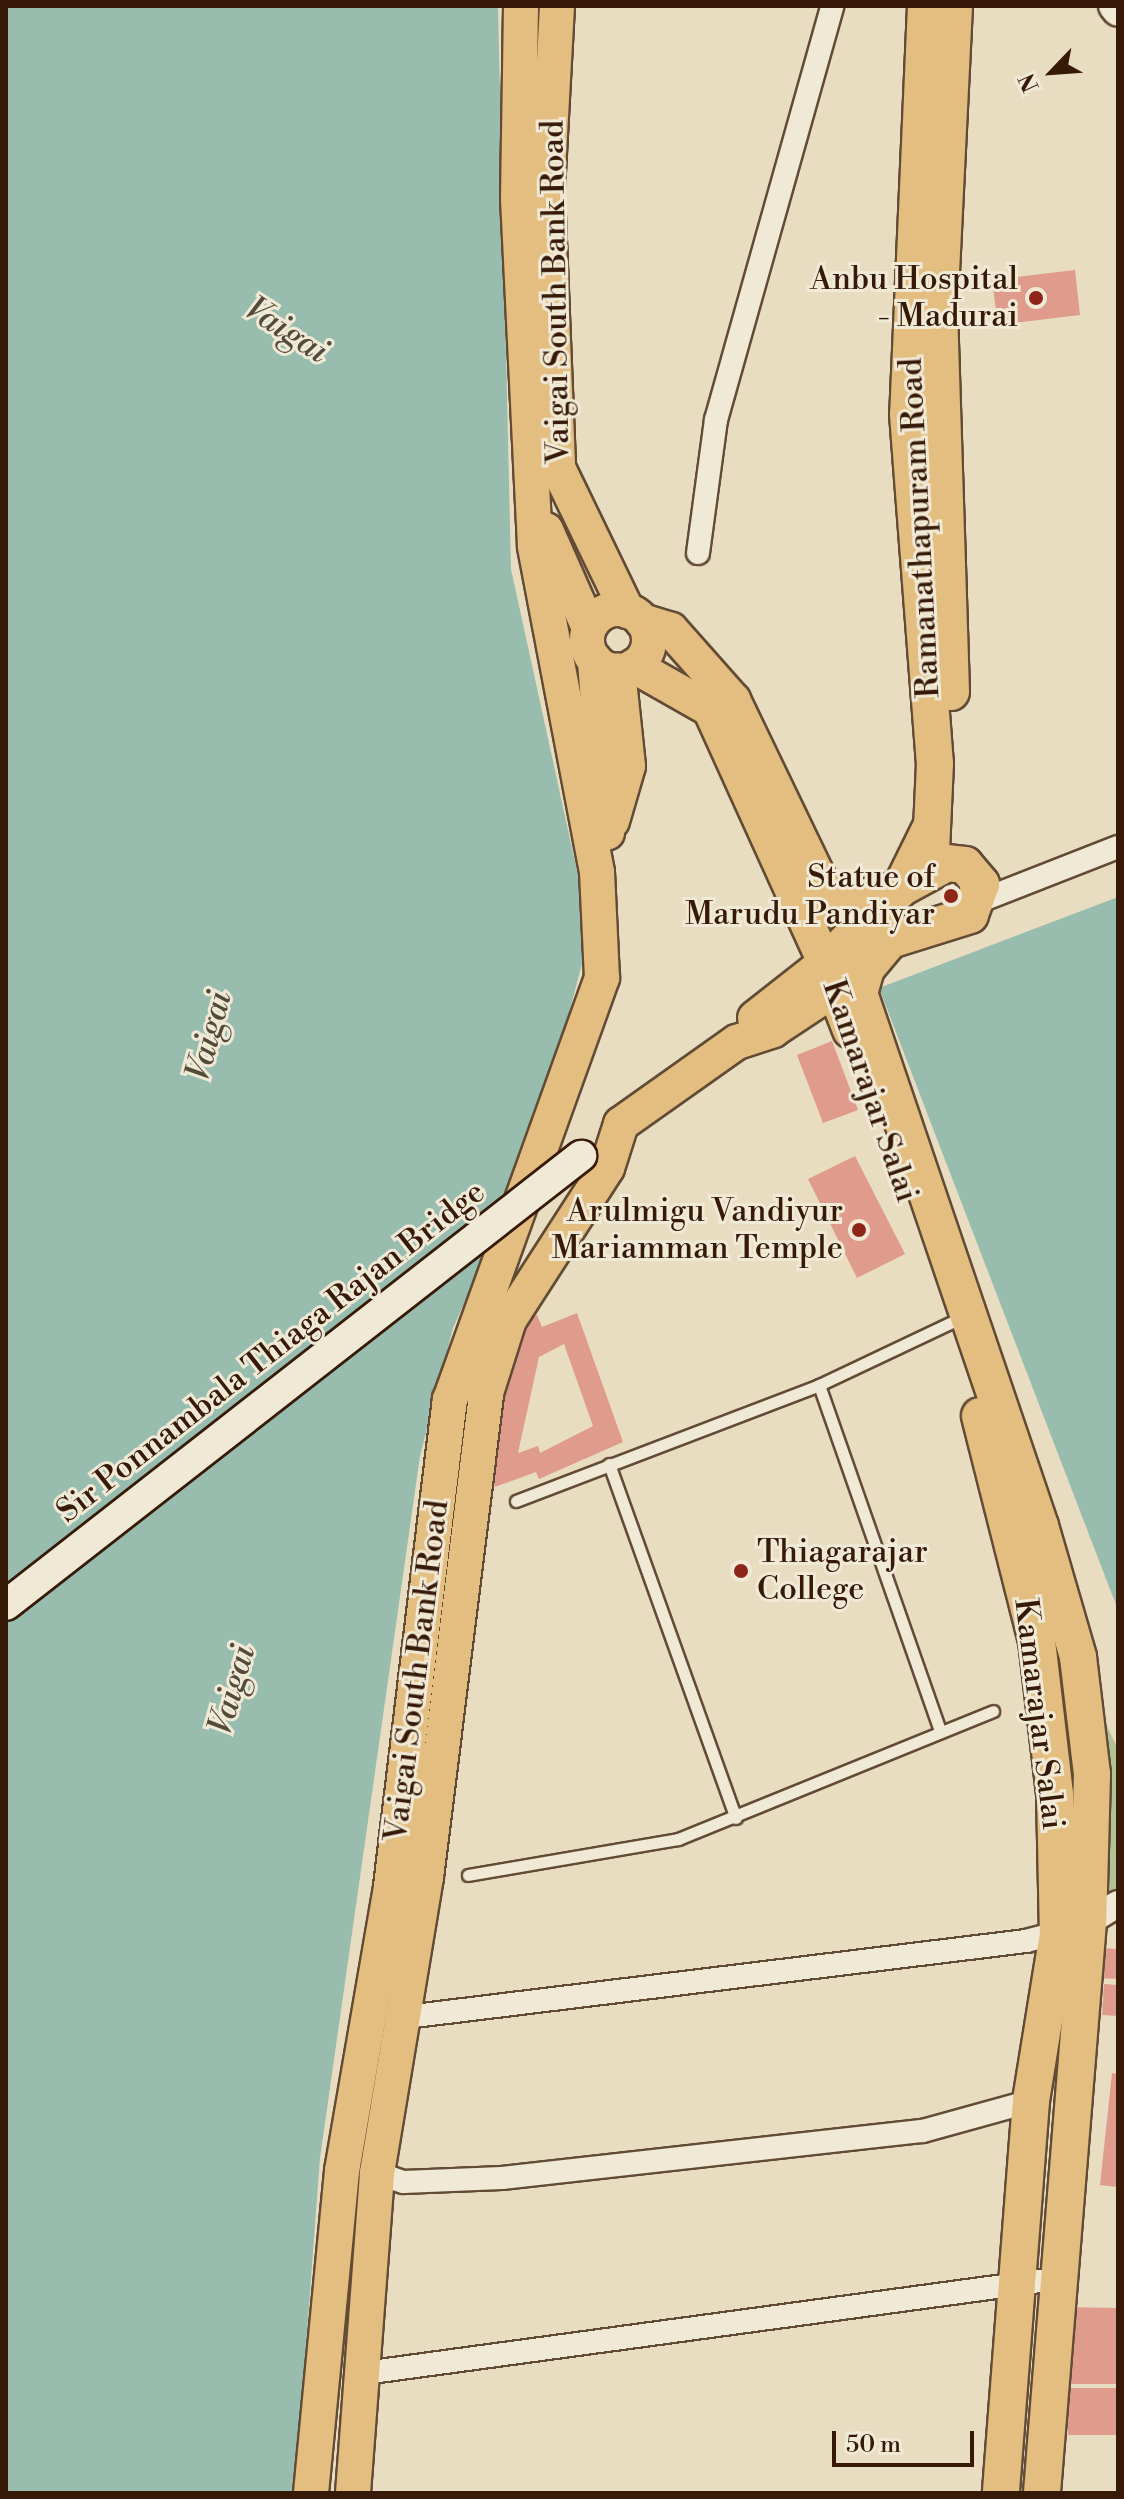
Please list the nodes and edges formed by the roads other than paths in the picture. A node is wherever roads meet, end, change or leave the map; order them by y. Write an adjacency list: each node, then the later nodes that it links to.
1 (521, 6): 8 (main road, Vaigai South Bank Road)
2 (557, 6): 10 (main road, Vaigai South Bank Road)
3 (832, 6): 9 (street)
4 (926, 6): 14 (highway, Ramanathapuram Road)
5 (954, 6): 14 (highway, Ramanathapuram Road)
6 (1114, 6): 7 (main road)
7 (1118, 11)
8 (535, 505): 11 (main road, Vaigai South Bank Road); 13 (main road, Vaigai South Bank Road)
9 (698, 553)
10 (635, 616): 11 (main road); 11 (main road); 14 (main road)
11 (609, 656): 13 (main road, Vaigai South Bank Road); 16 (main road)
12 (1118, 847): 15 (street)
13 (597, 872): 33 (main road, Vaigai South Bank Road)
14 (929, 874): 15 (highway); 16 (highway)
15 (980, 901): 16 (highway)
16 (843, 973): 17 (main road); 18 (highway, Kamarajar Salai)
17 (621, 1124): 22 (main road, Sir Ponnambala Thiaga Rajan Bridge, bridge); 28 (main road, Vaigai South Bank Road)
18 (960, 1318): 19 (lane); 27 (highway, Kamarajar Salai)
19 (819, 1385): 20 (lane); 24 (lane)
20 (609, 1464): 21 (lane); 25 (lane)
21 (516, 1501)
22 (6, 1605)
23 (993, 1711): 24 (lane)
24 (940, 1731): 25 (lane)
25 (736, 1818): 26 (lane)
26 (468, 1875)
27 (1088, 1920): 28 (street); 29 (highway, Kamarajar Salai); 31 (highway, Kamarajar Salai)
28 (398, 2018): 30 (main road, Vaigai South Bank Road)
29 (1031, 2101): 30 (street); 32 (highway, Kamarajar Salai)
30 (377, 2173): 34 (main road, Vaigai South Bank Road)
31 (1055, 2279): 32 (street); 39 (highway, Kamarajar Salai)
32 (1015, 2285): 34 (street); 38 (highway, Kamarajar Salai)
33 (323, 2360): 35 (main road); 36 (main road, Vaigai South Bank Road)
34 (357, 2374): 35 (main road, Vaigai South Bank Road)
35 (354, 2428): 37 (main road, Vaigai South Bank Road)
36 (311, 2493)
37 (353, 2493)
38 (1001, 2493)
39 (1042, 2493)

